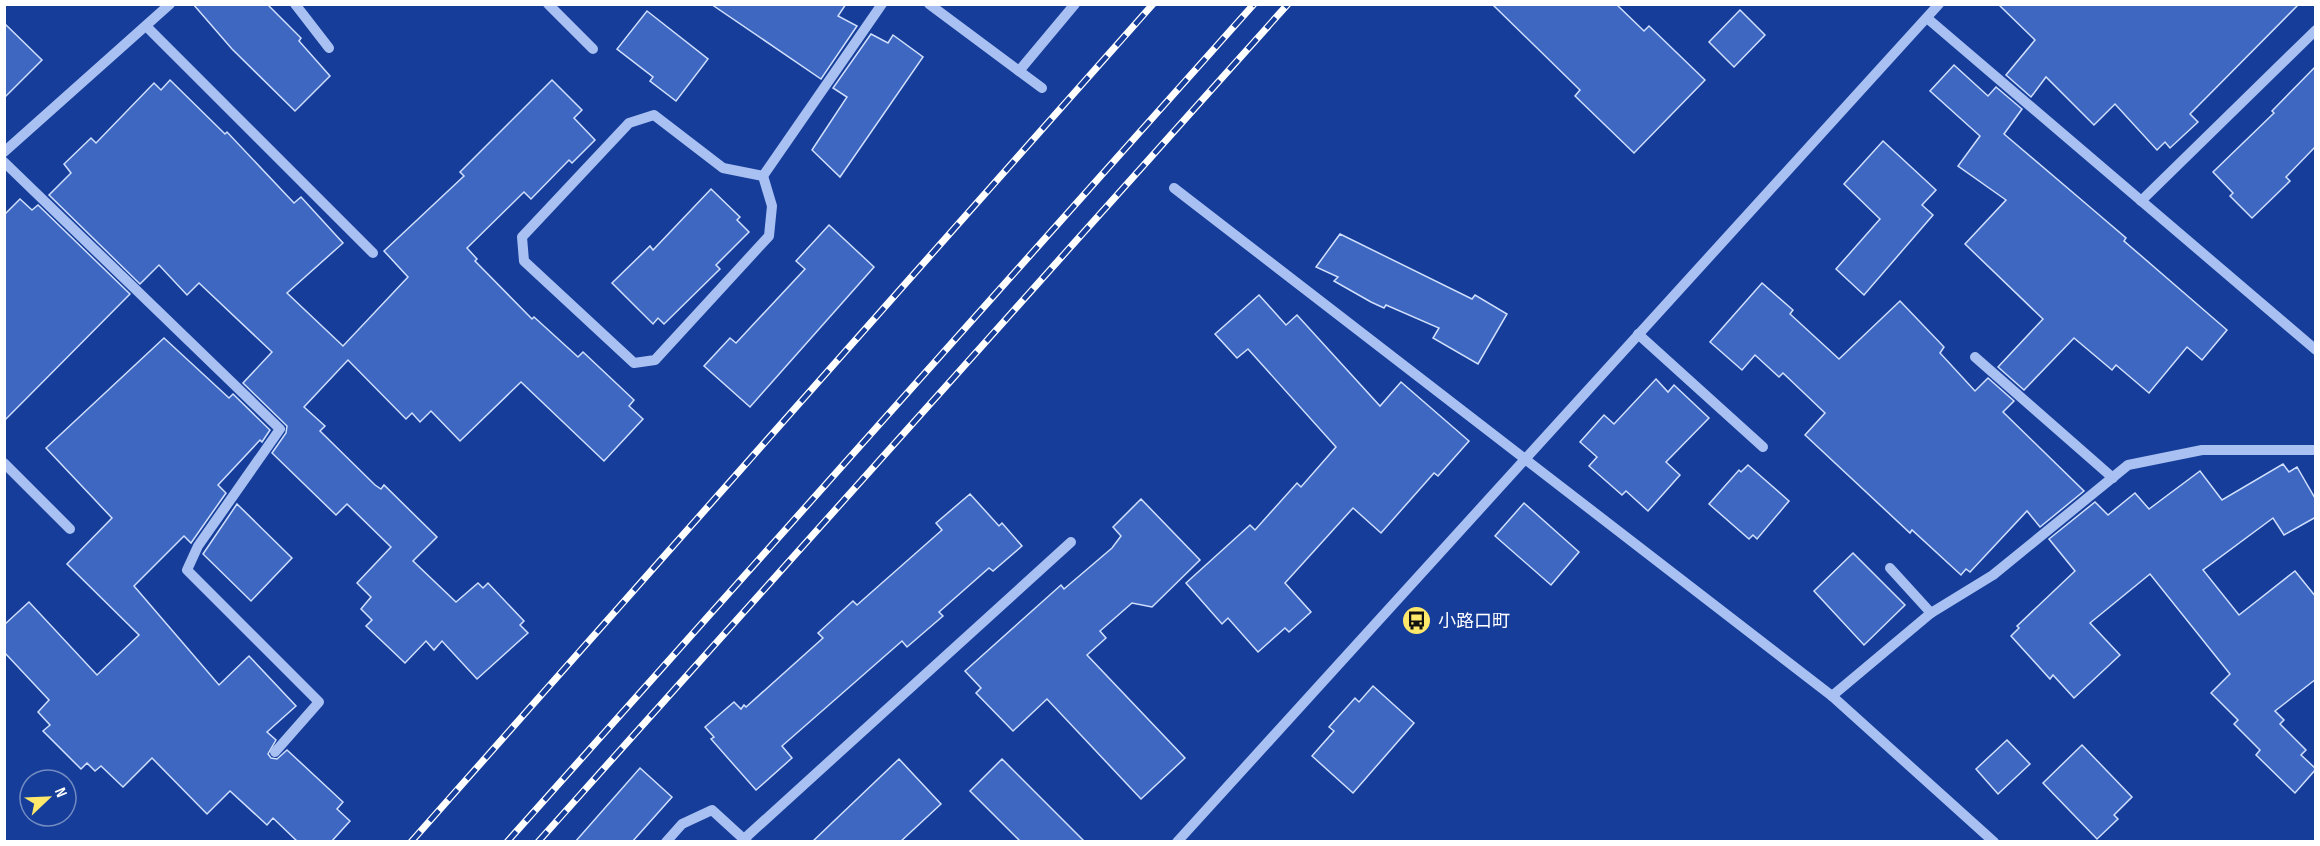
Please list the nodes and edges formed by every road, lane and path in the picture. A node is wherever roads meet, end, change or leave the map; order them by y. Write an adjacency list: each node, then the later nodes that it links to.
1 (170, 4): 9 (street)
2 (295, 4): 11 (street)
3 (548, 4): 12 (street)
4 (882, 4): 17 (street)
5 (929, 4): 13 (street)
6 (1075, 4): 13 (street)
7 (1939, 4): 8 (street)
8 (1927, 18): 19 (street); 21 (street)
9 (146, 26): 15 (street); 20 (street)
10 (2316, 30): 19 (street)
11 (329, 48)
12 (593, 49)
13 (1019, 71): 14 (street)
14 (1042, 88)
15 (4, 152)
16 (4, 162): 34 (street)
17 (763, 176): 17 (street)
18 (1174, 188): 26 (street)
19 (2141, 201): 22 (street)
20 (373, 253)
21 (1638, 334): 24 (street); 26 (street)
22 (2316, 350)
23 (1975, 357): 28 (street)
24 (1763, 447)
25 (2316, 450): 28 (street)
26 (1525, 457): 33 (street); 37 (street)
27 (4, 463): 29 (street)
28 (2113, 478): 32 (street)
29 (70, 529)
30 (1071, 542): 35 (street)
31 (1890, 568): 32 (street)
32 (1932, 613): 33 (street)
33 (1832, 696): 38 (street)
34 (275, 752)
35 (746, 840): 36 (street)
36 (666, 842)
37 (1177, 842)
38 (1994, 842)

